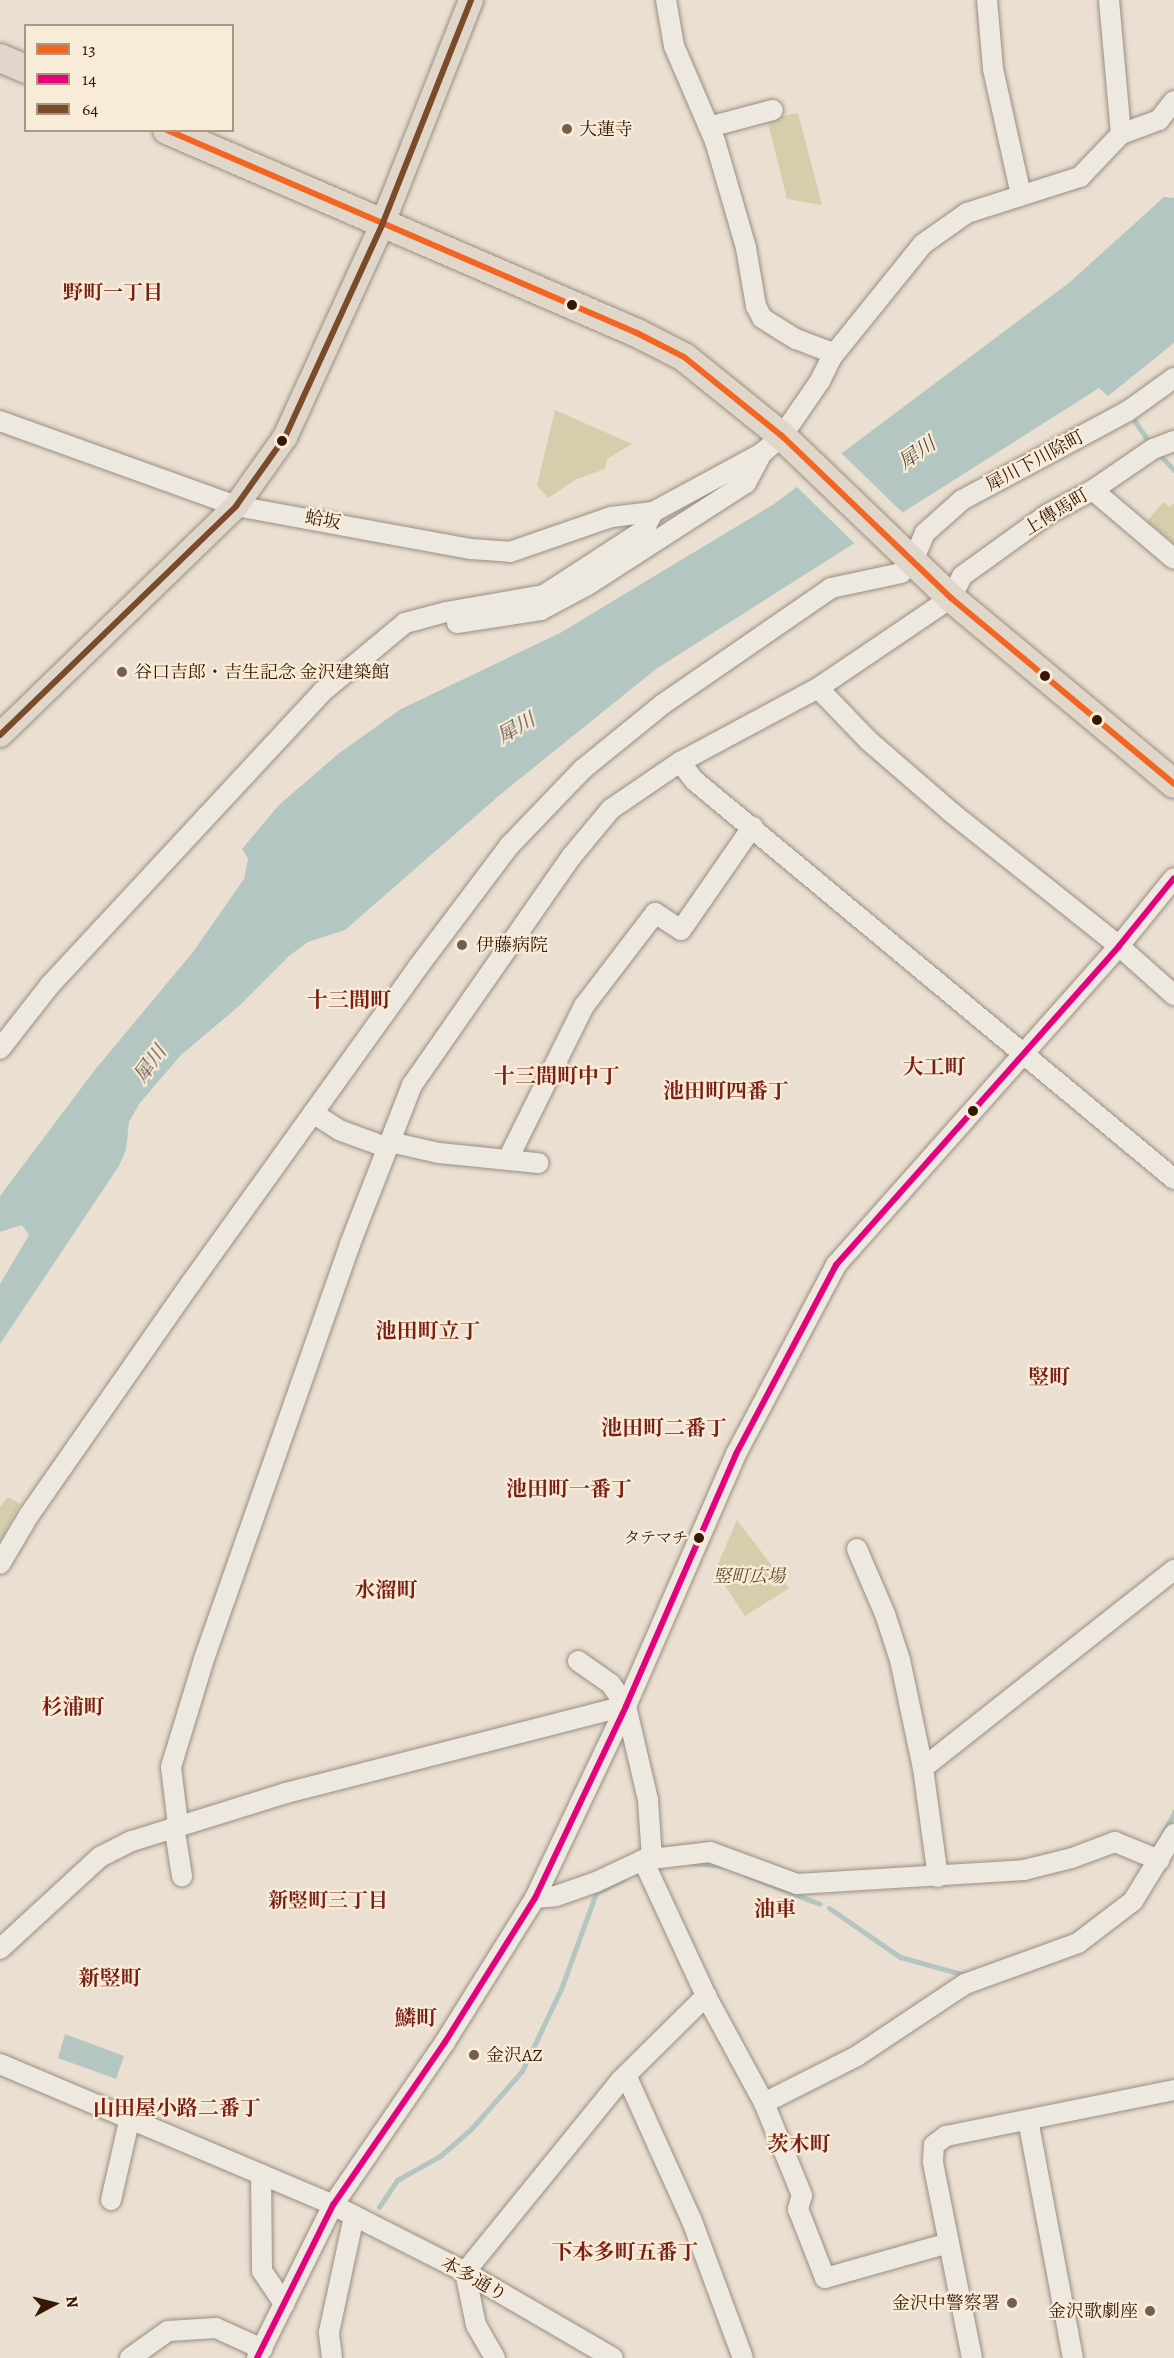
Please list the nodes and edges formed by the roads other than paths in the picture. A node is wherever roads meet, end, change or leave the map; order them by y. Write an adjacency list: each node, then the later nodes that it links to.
1 (471, 0): 13 (main road)
2 (666, 0): 9 (street)
3 (987, 0): 12 (street)
4 (1109, 0): 11 (street)
5 (0, 58): 6 (highway)
6 (24, 68)
7 (1174, 101): 11 (street)
8 (773, 110): 9 (street)
9 (709, 127): 14 (street)
10 (172, 132): 13 (highway)
11 (1121, 134): 12 (street)
12 (1021, 195): 14 (street)
13 (382, 225): 18 (highway); 20 (main road)
14 (831, 358): 18 (street)
15 (1174, 378): 22 (street, 犀川下川除町)
16 (0, 421): 20 (street, 蛤坂)
17 (1174, 441): 19 (street, 上傳馬町)
18 (778, 444): 21 (street); 22 (highway); 25 (street)
19 (1093, 490): 23 (street); 24 (street, 上傳馬町)
20 (236, 506): 21 (street, 蛤坂); 27 (main road)
21 (652, 512): 25 (street)
22 (908, 556): 24 (highway); 36 (street)
23 (1174, 559)
24 (951, 598): 26 (street); 29 (highway)
25 (405, 623): 34 (street)
26 (819, 688): 28 (street); 32 (street)
27 (0, 735)
28 (680, 762): 30 (street); 37 (street)
29 (1174, 784)
30 (753, 826): 35 (street); 38 (street)
31 (1174, 878): 32 (street)
32 (1119, 946): 33 (street); 35 (street)
33 (1174, 995)
34 (0, 1049)
35 (1023, 1052): 40 (street); 45 (street)
36 (313, 1113): 37 (street); 42 (street)
37 (389, 1145): 38 (street); 47 (street)
38 (508, 1159): 39 (street)
39 (538, 1163)
40 (1174, 1179)
41 (857, 1549): 46 (street)
42 (0, 1564)
43 (1174, 1570): 46 (street)
44 (578, 1661): 45 (street)
45 (626, 1706): 47 (street); 49 (street); 53 (street)
46 (923, 1768): 52 (street)
47 (176, 1825): 51 (street); 54 (street)
48 (1174, 1834): 50 (street)
49 (648, 1859): 52 (street); 53 (street); 55 (street)
50 (1159, 1860): 52 (street); 59 (street)
51 (182, 1876)
52 (938, 1877)
53 (535, 1898): 64 (street)
54 (0, 1949)
55 (706, 1996): 57 (street); 59 (street)
56 (0, 2064): 60 (street, 本多通り)
57 (626, 2075): 67 (street); 74 (street)
58 (1174, 2090): 61 (street)
59 (764, 2103): 66 (street)
60 (130, 2117): 62 (street, 本多通り); 63 (street)
61 (1028, 2120): 66 (street); 76 (street)
62 (261, 2174): 64 (street, 本多通り); 68 (street)
63 (111, 2199)
64 (333, 2205): 65 (street, 本多通り); 68 (street)
65 (354, 2216): 67 (street, 本多通り); 71 (street)
66 (949, 2243): 75 (street)
67 (465, 2272): 72 (street); 73 (street, 本多通り)
68 (284, 2304): 69 (street)
69 (260, 2354): 70 (street)
70 (130, 2358)
71 (332, 2358)
72 (495, 2358)
73 (613, 2358)
74 (743, 2358)
75 (972, 2358)
76 (1073, 2358)

